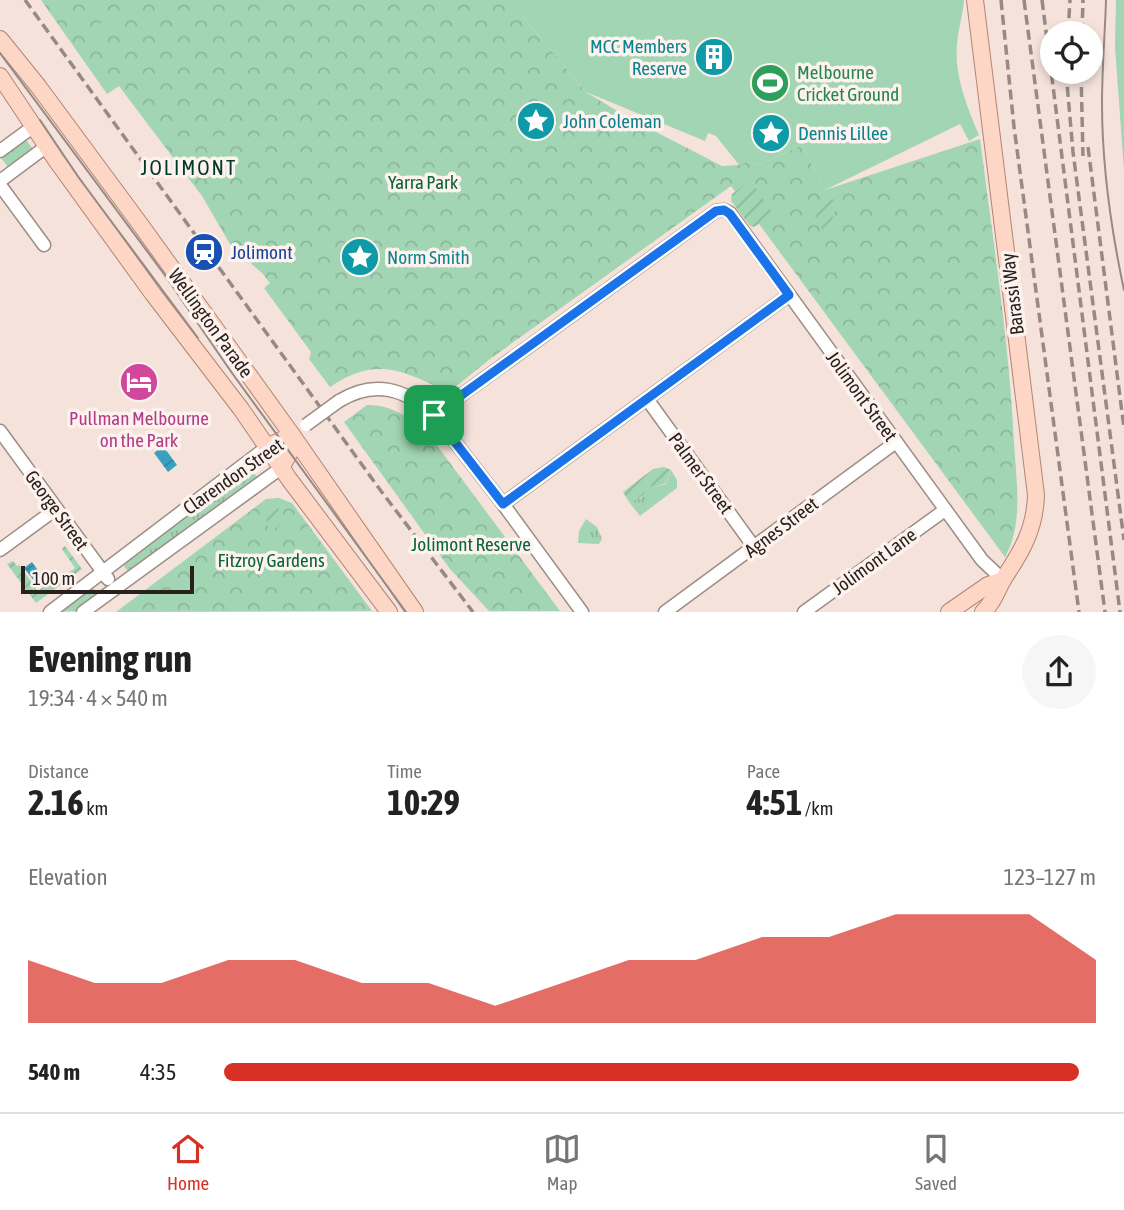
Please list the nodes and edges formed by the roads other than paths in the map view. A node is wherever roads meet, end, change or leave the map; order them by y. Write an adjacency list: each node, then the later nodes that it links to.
1 (975, 0): 25 (main road, Barassi Way)
2 (0, 39): 4 (main road, Wellington Parade)
3 (0, 76): 5 (main road, Wellington Parade)
4 (56, 111): 5 (main road); 6 (main road, Wellington Parade)
5 (34, 127): 7 (main road, Wellington Parade); 8 (street)
6 (69, 129): 7 (main road); 15 (main road, Wellington Parade)
7 (47, 146): 9 (street); 17 (main road, Wellington Parade)
8 (0, 151)
9 (1, 179): 10 (street)
10 (44, 244)
11 (789, 295): 12 (street); 13 (street, Jolimont Street); 16 (street, Jolimont Street)
12 (647, 399): 19 (street); 22 (street, Palmer Street)
13 (434, 415): 15 (street, bridge); 19 (street)
14 (0, 431): 20 (street, George Street)
15 (292, 435): 17 (main road, Clarendon Street); 18 (main road, Clarendon Street); 31 (main road, Wellington Parade)
16 (896, 442): 21 (street, Jolimont Street); 22 (street, Agnes Street)
17 (267, 447): 18 (main road, Wellington Parade); 24 (street, Clarendon Street)
18 (281, 468): 26 (street, Clarendon Street); 30 (main road, Wellington Parade)
19 (503, 504): 32 (street)
20 (56, 509): 23 (street); 24 (street, George Street)
21 (945, 510): 25 (street, Jolimont Street); 33 (street, Jolimont Lane)
22 (754, 547): 27 (street, Agnes Street)
23 (0, 550)
24 (103, 572): 26 (street, George Street); 28 (street, Clarendon Street)
25 (1003, 580): 34 (main road); 35 (main road, Barassi Way)
26 (115, 587): 29 (street, Clarendon Street)
27 (670, 610)
28 (51, 611)
29 (82, 611)
30 (389, 611)
31 (415, 611)
32 (582, 611)
33 (804, 611)
34 (949, 611)
35 (983, 611)

